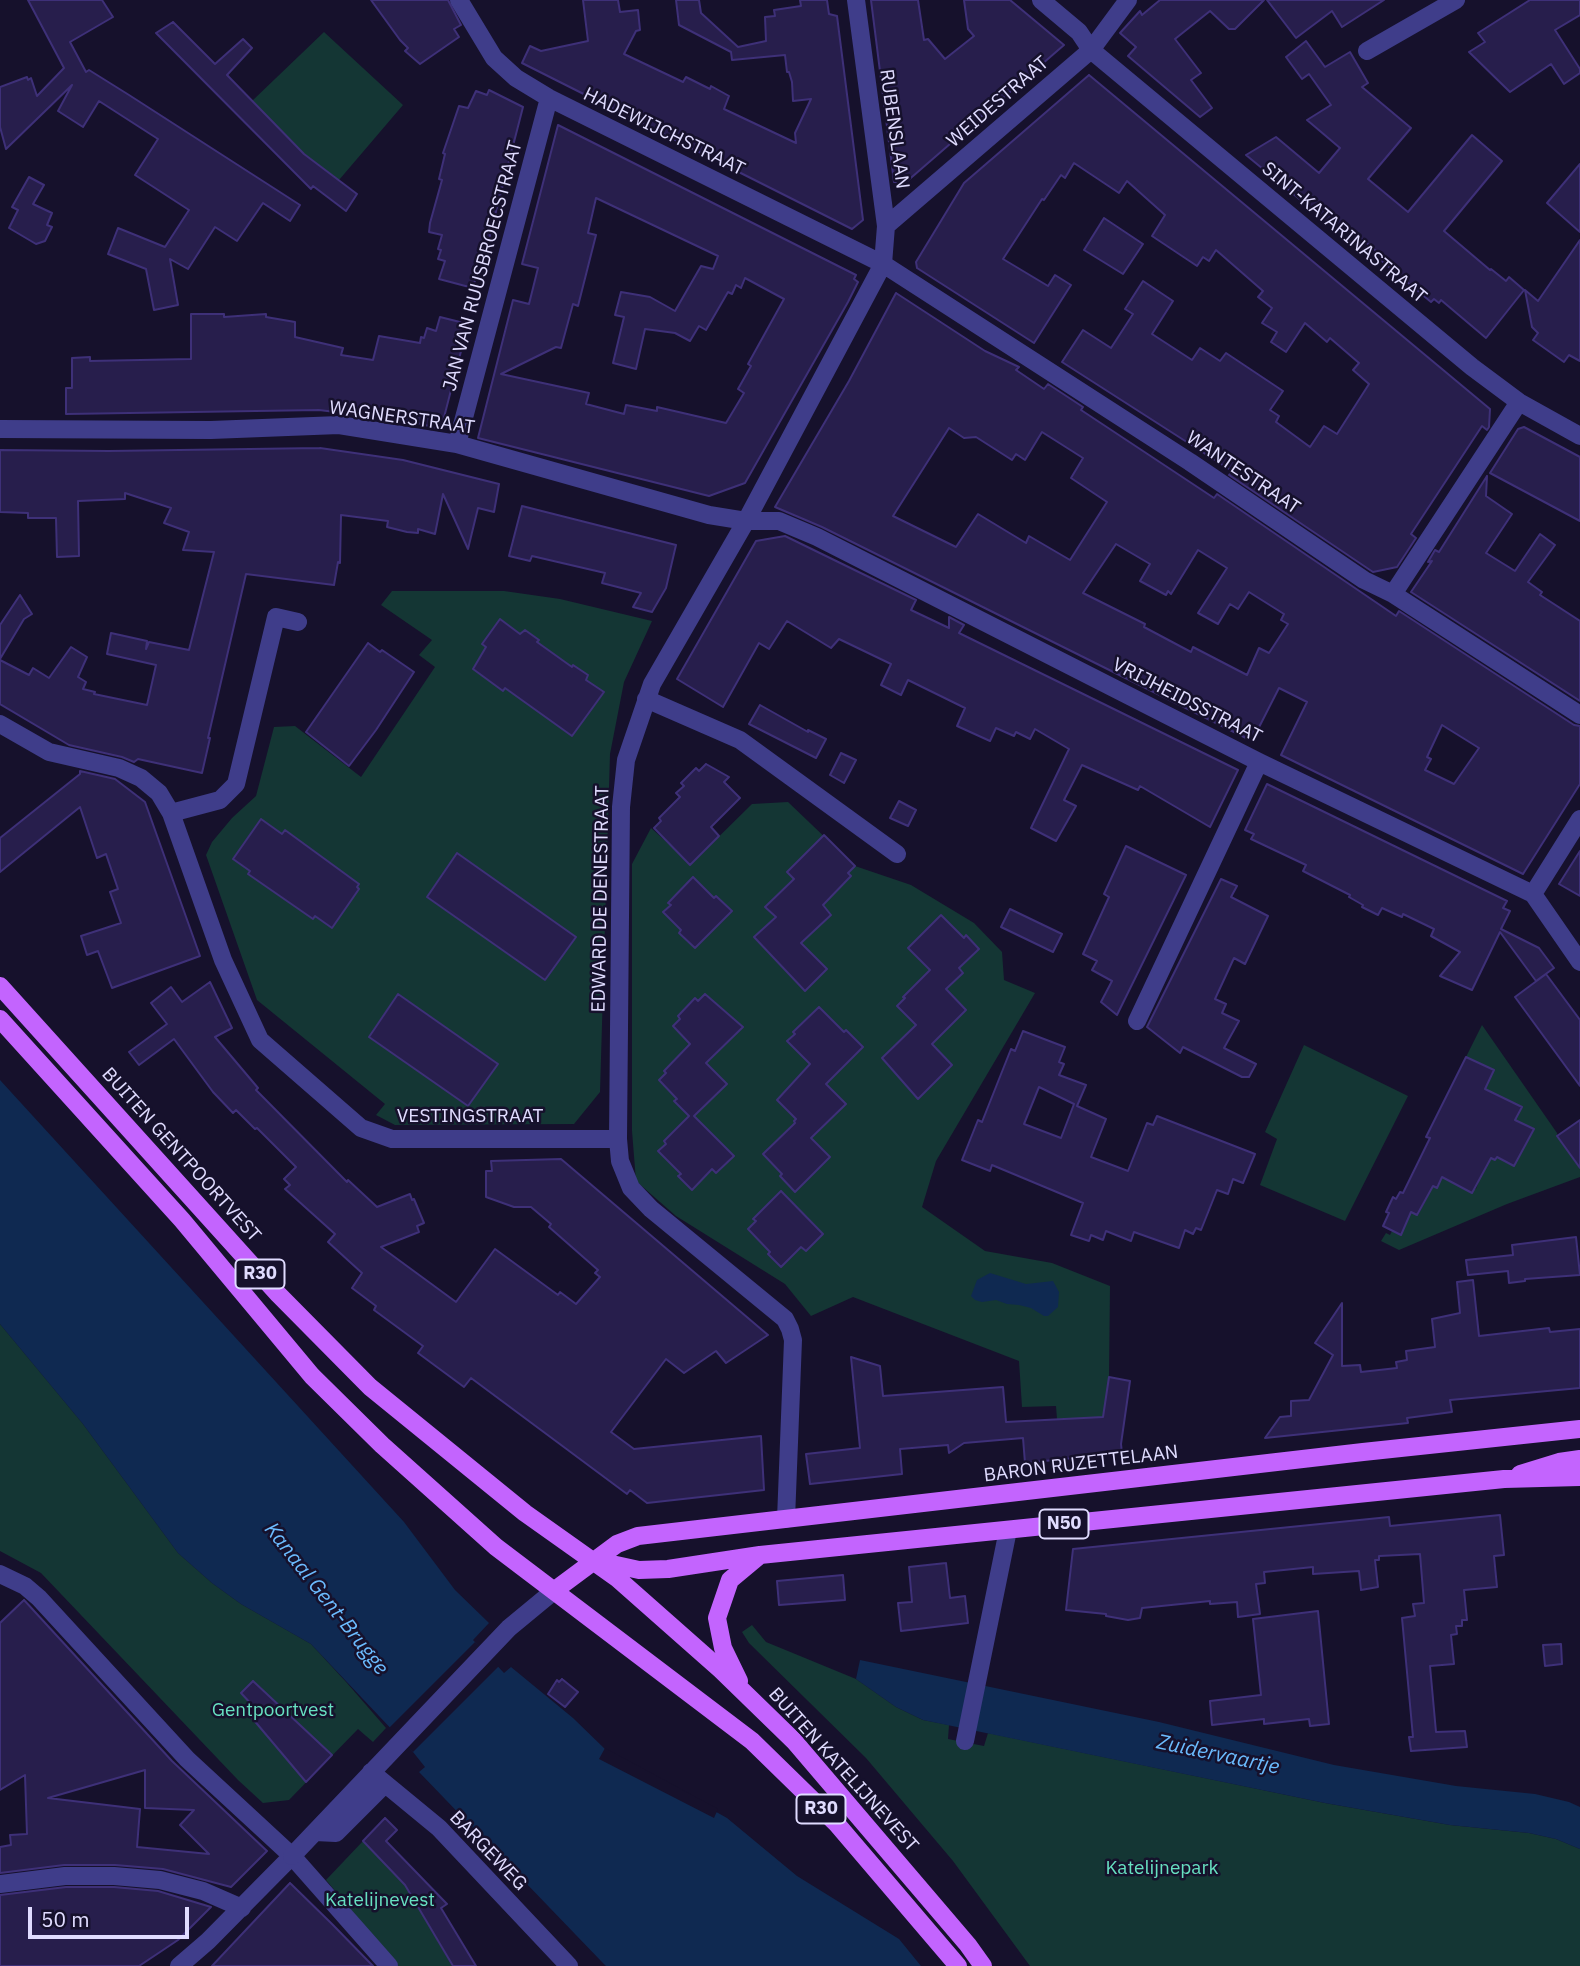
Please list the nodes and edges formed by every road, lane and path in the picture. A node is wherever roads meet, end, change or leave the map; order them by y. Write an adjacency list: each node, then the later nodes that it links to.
1 (459, 0): 8 (street, HADEWIJCHSTRAAT)
2 (856, 0): 9 (street, RUBENSLAAN)
3 (1041, 0): 6 (street, SINT-KATARINASTRAAT)
4 (1128, 0): 6 (street, WEIDESTRAAT)
5 (1456, 0): 7 (street)
6 (1091, 50): 9 (street, WEIDESTRAAT); 11 (street, SINT-KATARINASTRAAT)
7 (1367, 51)
8 (549, 98): 10 (street, HADEWIJCHSTRAAT); 14 (street, JAN VAN RUUSBROECSTRAAT)
9 (886, 226): 10 (street, RUBENSLAAN)
10 (883, 264): 15 (street); 16 (street, WANTESTRAAT)
11 (1518, 402): 13 (street, SINT-KATARINASTRAAT); 16 (street)
12 (0, 429): 14 (street, WAGNERSTRAAT)
13 (1580, 436)
14 (457, 444): 15 (street, WAGNERSTRAAT)
15 (746, 521): 18 (street, EDWARD DE DENESTRAAT); 21 (street, VRIJHEIDSSTRAAT)
16 (1393, 594): 19 (street, WANTESTRAAT)
17 (298, 622): 22 (street)
18 (646, 699): 24 (street); 30 (street, EDWARD DE DENESTRAAT)
19 (1580, 715)
20 (0, 724): 22 (street, VESTINGSTRAAT)
21 (1259, 762): 25 (street, VRIJHEIDSSTRAAT); 29 (street)
22 (172, 813): 30 (street, VESTINGSTRAAT)
23 (1580, 819): 25 (street)
24 (897, 854)
25 (1533, 894): 26 (street, VRIJHEIDSSTRAAT)
26 (1578, 954)
27 (0, 986): 38 (main road, BUITEN GENTPOORTVEST / R30)
28 (0, 1018): 40 (main road, R30)
29 (1138, 1021)
30 (618, 1139): 35 (street)
31 (1580, 1429): 35 (main road, BARON RUZETTELAAN / N50)
32 (1580, 1459): 34 (main road, N50)
33 (1580, 1477): 34 (main road, N50)
34 (1504, 1479): 36 (main road, N50)
35 (786, 1519): 38 (main road, BARON RUZETTELAAN / N50)
36 (1008, 1530): 37 (main road, N50); 42 (street)
37 (760, 1555): 38 (main road, N50); 41 (main road, R30)
38 (594, 1560): 40 (main road, BARON RUZETTELAAN / N50); 41 (main road, BUITEN KATELIJNEVEST / R30)
39 (0, 1574): 44 (street)
40 (555, 1590): 43 (street, BARON RUZETTELAAN / N50); 47 (main road, R30)
41 (744, 1691): 51 (main road, BUITEN KATELIJNEVEST / R30)
42 (965, 1741)
43 (378, 1778): 44 (street); 50 (street, BARGEWEG)
44 (292, 1856): 46 (street); 49 (street)
45 (0, 1884): 46 (street)
46 (242, 1908): 48 (street)
47 (955, 1962)
48 (179, 1966)
49 (389, 1966)
50 (569, 1966)
51 (983, 1966)

